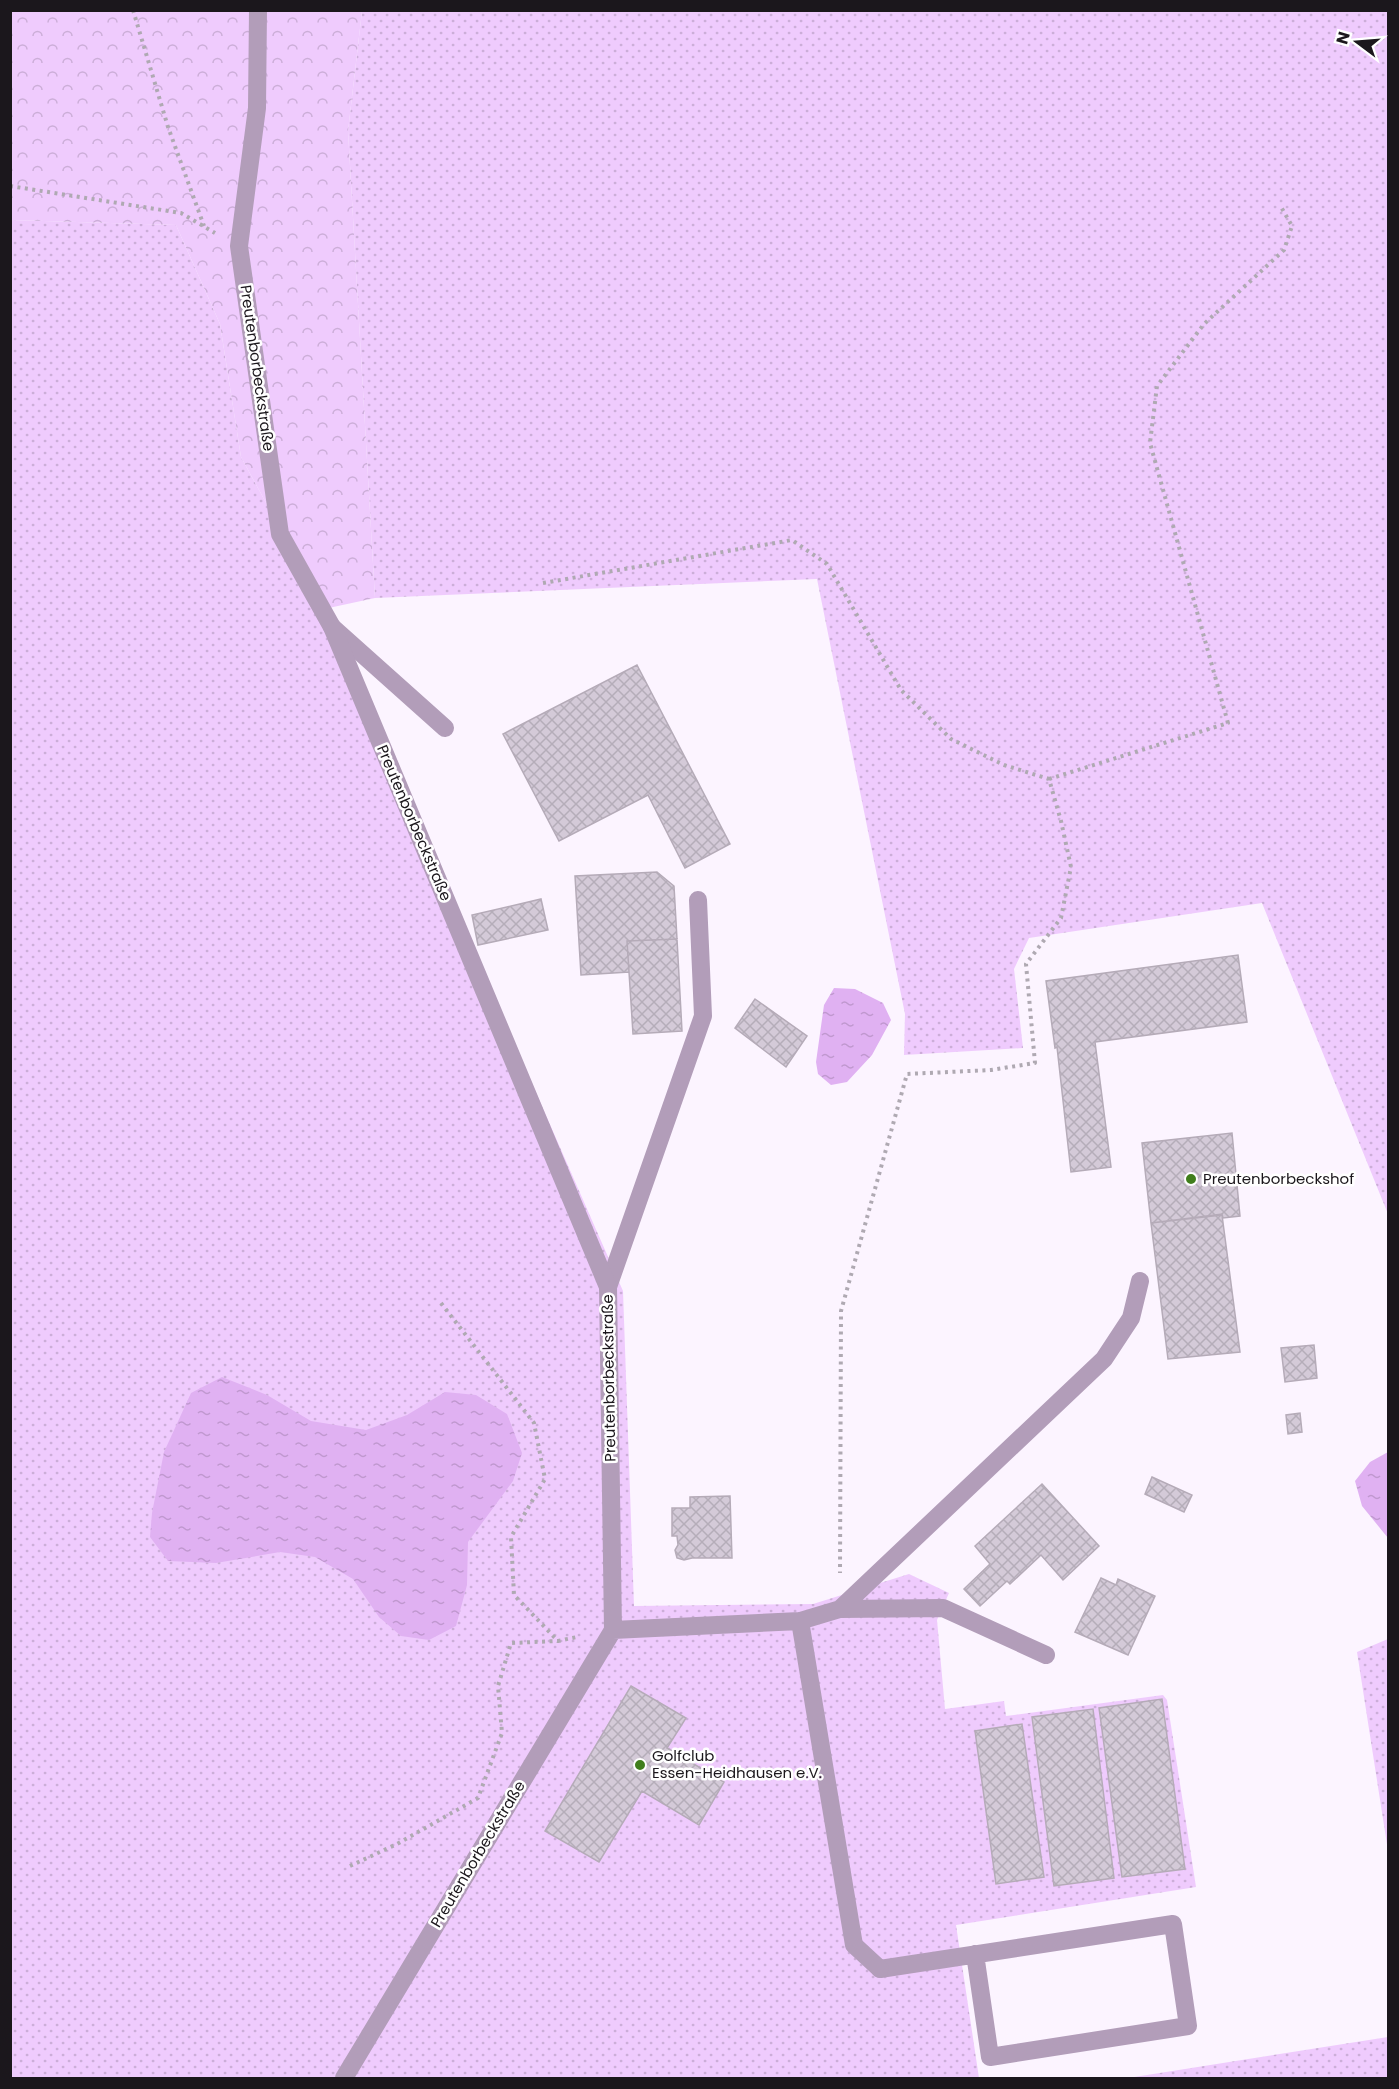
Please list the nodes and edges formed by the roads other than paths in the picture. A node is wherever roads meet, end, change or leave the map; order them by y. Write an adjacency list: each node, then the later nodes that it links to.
1 (258, 10): 2 (street, Preutenborbeckstraße)
2 (332, 627): 3 (street); 6 (street, Preutenborbeckstraße)
3 (445, 728)
4 (698, 900): 6 (street)
5 (1140, 1281): 7 (street)
6 (608, 1287): 9 (street, Preutenborbeckstraße)
7 (840, 1610): 8 (street); 10 (street)
8 (800, 1621): 9 (street); 11 (street)
9 (614, 1630): 12 (street, Preutenborbeckstraße)
10 (1046, 1654)
11 (975, 1954): 11 (street)
12 (344, 2079)

